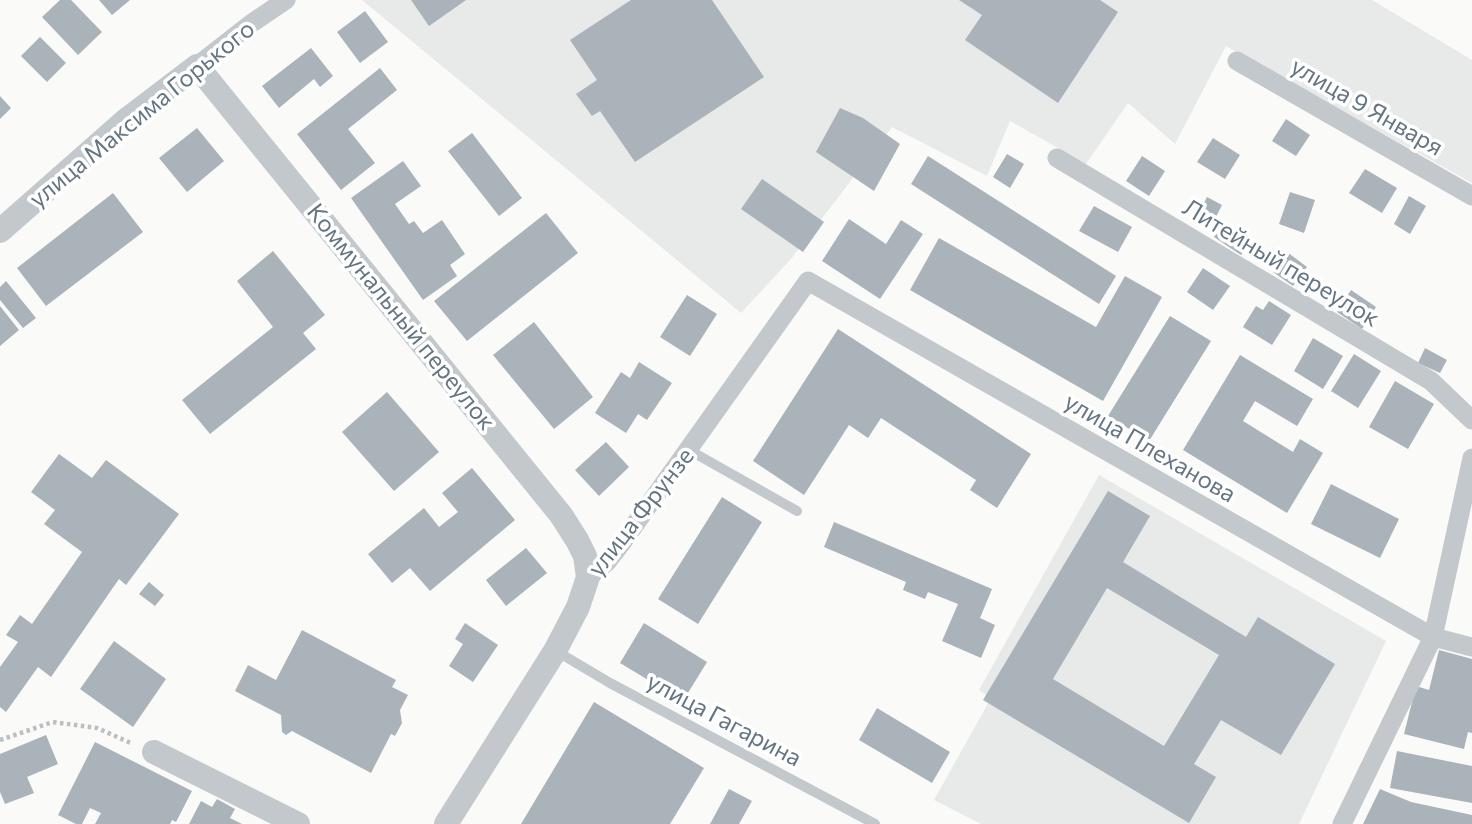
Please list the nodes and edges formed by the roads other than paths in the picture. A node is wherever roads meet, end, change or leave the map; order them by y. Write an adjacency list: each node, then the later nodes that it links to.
1 (286, 0): 3 (street, улица Максима Горького)
2 (1237, 61): 5 (street, улица 9 Января)
3 (197, 66): 6 (street, улица Максима Горького); 12 (street, Коммунальный переулок)
4 (1057, 158): 8 (street, Литейный переулок)
5 (1472, 196)
6 (0, 230)
7 (808, 281): 9 (street, улица Фрунзе); 13 (street, улица Плеханова)
8 (1472, 420)
9 (689, 450): 11 (lane); 12 (street, улица Фрунзе)
10 (1472, 458): 13 (street)
11 (797, 511)
12 (588, 577): 15 (street, улица Фрунзе)
13 (1433, 637): 14 (street, улица Плеханова); 20 (street)
14 (1472, 647)
15 (555, 651): 18 (street, улица Фрунзе); 19 (lane, улица Гагарина)
16 (154, 752): 17 (street)
17 (298, 824)
18 (446, 824)
19 (875, 824)
20 (1342, 824)

